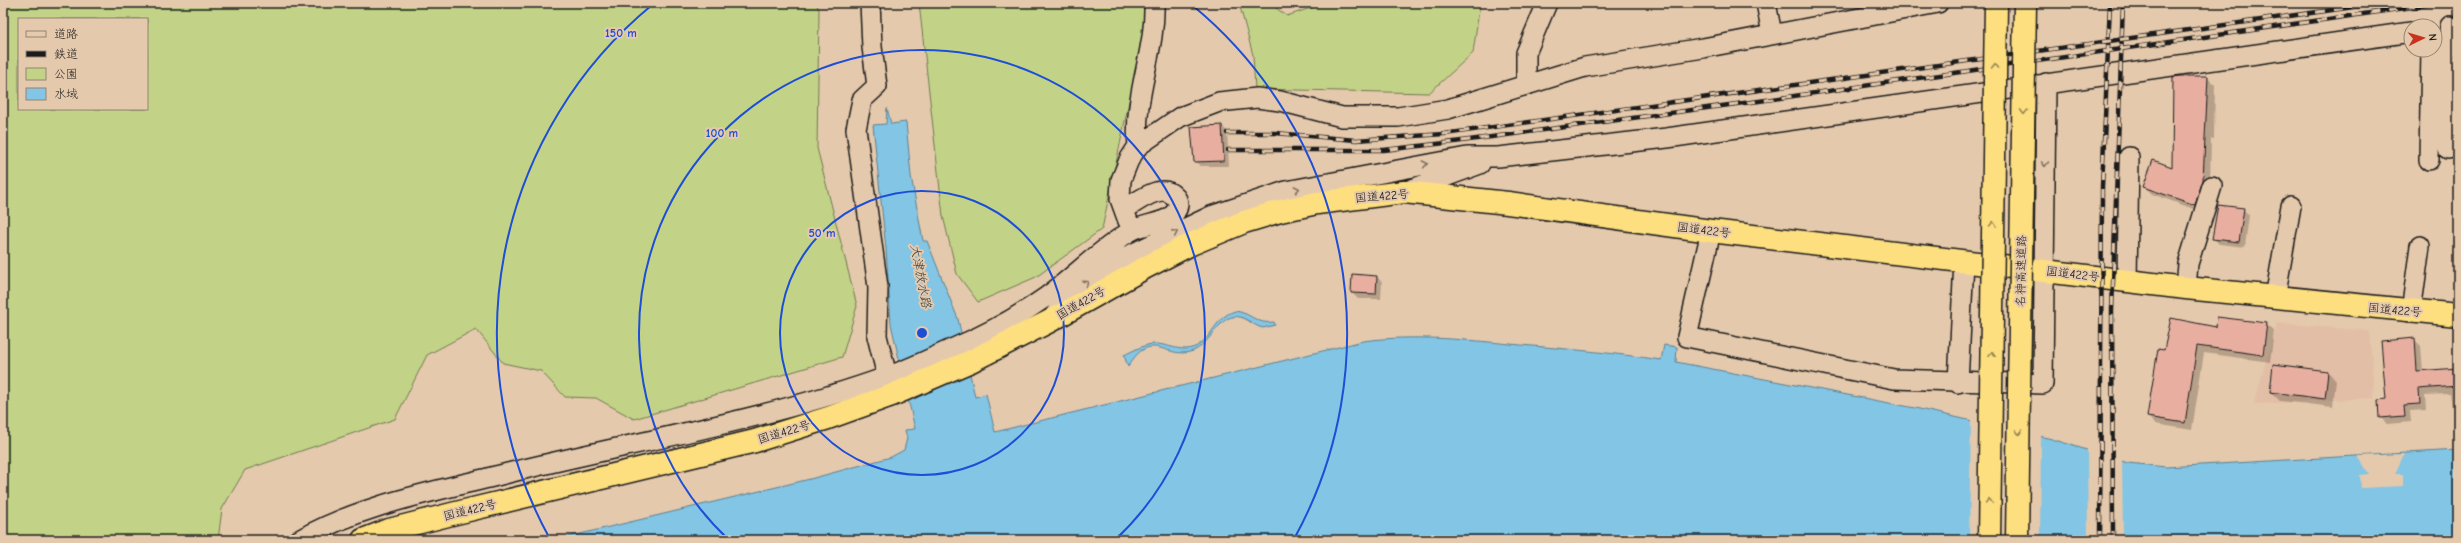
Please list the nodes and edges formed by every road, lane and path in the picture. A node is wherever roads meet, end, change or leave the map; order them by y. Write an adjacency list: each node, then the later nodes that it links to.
1 (870, 3): 35 (street)
2 (1154, 3): 15 (street)
3 (1547, 3): 13 (street)
4 (1766, 3): 10 (street)
5 (1938, 3): 10 (street)
6 (1996, 3): 40 (highway, one-way to 6, bridge)
7 (2025, 3): 41 (highway, 名神高速道路, one-way to 41, bridge)
8 (2448, 26): 14 (street)
9 (2403, 33): 12 (street)
10 (1772, 34): 13 (street)
11 (2431, 58): 18 (street)
12 (2046, 83): 16 (street); 28 (street, one-way to 28)
13 (1526, 84): 15 (street)
14 (2452, 137)
15 (1138, 146): 22 (street)
16 (1498, 157): 20 (street); 26 (street, one-way to 16)
17 (2129, 157): 29 (street)
18 (2429, 160)
19 (2212, 186): 30 (street)
20 (1404, 192): 24 (highway, 国道422号); 26 (highway, 国道422号)
21 (2291, 206): 31 (street)
22 (1124, 210): 23 (street); 23 (street)
23 (1132, 230): 26 (street); 35 (street)
24 (1711, 231): 27 (highway, 国道422号); 34 (street)
25 (2420, 246): 32 (street)
26 (1143, 258): 35 (highway, 国道422号)
27 (1964, 261): 28 (highway, 国道422号); 34 (street)
28 (2044, 270): 29 (highway, 国道422号); 34 (street)
29 (2127, 280): 30 (highway, 国道422号)
30 (2186, 288): 31 (highway, 国道422号)
31 (2275, 298): 32 (highway, 国道422号)
32 (2411, 312): 33 (highway, 国道422号)
33 (2458, 315)
34 (1958, 383)
35 (892, 388): 36 (street); 37 (highway, 国道422号)
36 (448, 488): 37 (street); 38 (street)
37 (452, 514): 39 (highway, 国道422号)
38 (299, 540)
39 (363, 540)
40 (1989, 540)
41 (2017, 540)

